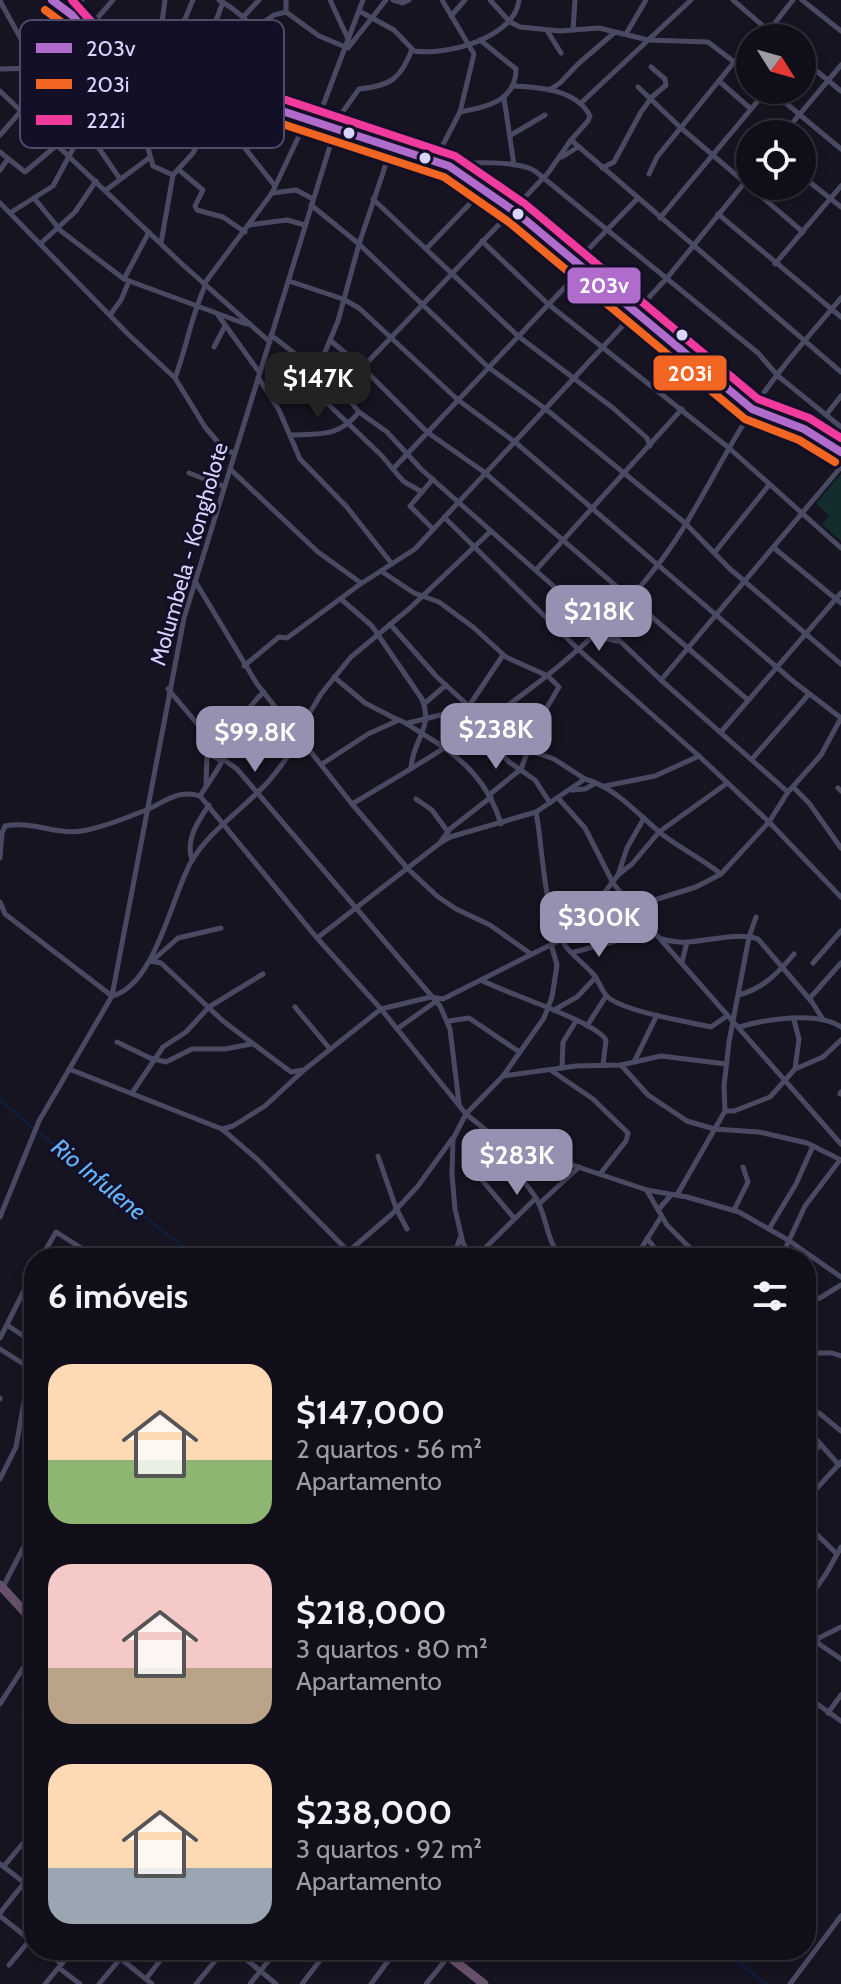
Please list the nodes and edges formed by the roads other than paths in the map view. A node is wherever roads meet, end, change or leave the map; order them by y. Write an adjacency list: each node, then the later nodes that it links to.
1 (52, 0): 27 (street)
2 (82, 0): 27 (street)
3 (113, 0): 32 (street)
4 (165, 0): 33 (street)
5 (193, 0): 34 (street)
6 (259, 0): 28 (street)
7 (286, 0): 26 (street)
8 (330, 0): 49 (street)
9 (363, 0): 25 (street)
10 (386, 0): 30 (street)
11 (393, 0): 12 (street)
12 (409, 0)
13 (442, 0): 29 (street)
14 (465, 0): 29 (street)
15 (490, 0): 37 (street)
16 (519, 0): 37 (street)
17 (575, 0): 40 (street)
18 (646, 0): 44 (street)
19 (733, 0): 38 (street)
20 (793, 0): 39 (street)
21 (802, 0): 42 (street)
22 (0, 1): 45 (street)
23 (221, 1): 28 (street)
24 (687, 1): 47 (street)
25 (359, 11): 30 (street); 49 (street)
26 (286, 12): 36 (street); 49 (street)
27 (72, 15): 31 (street)
28 (244, 16): 35 (street)
29 (451, 16): 48 (street)
30 (373, 18): 49 (street); 50 (street)
31 (76, 20)
32 (96, 20)
33 (162, 20)
34 (185, 20)
35 (248, 20)
36 (268, 20)
37 (510, 22): 41 (street); 46 (street)
38 (760, 24)
39 (774, 24)
40 (573, 30): 41 (street); 43 (street)
41 (548, 31): 51 (street)
42 (841, 31)
43 (614, 33): 44 (street); 62 (street)
44 (626, 34): 47 (street)
45 (20, 37)
46 (480, 40): 48 (street); 60 (street)
47 (648, 40): 52 (street); 67 (street)
48 (469, 43): 50 (street); 75 (street)
49 (347, 44): 80 (street)
50 (412, 49): 82 (street, Molumbela - Kongholote)
51 (561, 53)
52 (735, 61): 59 (street)
53 (841, 65): 58 (street)
54 (651, 67): 66 (street)
55 (20, 68): 56 (street)
56 (0, 69)
57 (816, 70): 58 (street)
58 (828, 80): 64 (street); 77 (street)
59 (719, 81): 71 (street); 81 (street)
60 (514, 86): 62 (street); 65 (street)
61 (638, 87): 66 (street)
62 (549, 90): 67 (street)
63 (0, 91): 72 (street)
64 (841, 91)
65 (504, 98): 75 (street); 84 (street)
66 (650, 99): 81 (street); 105 (street)
67 (580, 103): 85 (street)
68 (756, 104): 71 (street)
69 (786, 104): 77 (street)
70 (284, 108): 74 (street)
71 (751, 109): 98 (street)
72 (20, 110)
73 (20, 112): 83 (street)
74 (285, 112): 79 (street)
75 (460, 112): 101 (street)
76 (545, 115): 84 (street)
77 (799, 115): 78 (street); 95 (street)
78 (795, 120)
79 (306, 121): 80 (street); 114 (street)
80 (316, 124): 82 (street)
81 (681, 128): 98 (street); 108 (street)
82 (335, 130): 86 (street); 126 (street, Molumbela - Kongholote)
83 (0, 135)
84 (511, 135): 103 (street)
85 (571, 140): 87 (street); 102 (street)
86 (392, 146): 101 (street); 122 (street)
87 (578, 147): 102 (street); 105 (street)
88 (53, 148): 100 (street)
89 (61, 148): 97 (street)
90 (74, 148): 97 (street)
91 (99, 148): 112 (street)
92 (148, 148): 99 (street)
93 (194, 148): 107 (street)
94 (245, 148): 114 (street)
95 (841, 149)
96 (0, 152): 100 (street)
97 (69, 155): 113 (street); 121 (street)
98 (713, 155): 109 (street); 132 (street)
99 (149, 158): 110 (street); 112 (street)
100 (8, 159): 106 (street)
101 (435, 160): 104 (street)
102 (557, 161): 111 (street)
103 (514, 165): 104 (street); 111 (street)
104 (449, 166): 117 (street)
105 (602, 168): 123 (street)
106 (0, 170)
107 (179, 170): 110 (street); 138 (street)
108 (649, 174)
109 (736, 174)
110 (173, 175): 142 (street)
111 (544, 177): 129 (street); 136 (street)
112 (120, 179): 118 (street)
113 (96, 181): 118 (street); 135 (street)
114 (275, 186): 119 (street)
115 (841, 186): 125 (street)
116 (816, 188): 125 (street)
117 (484, 189): 129 (street); 145 (street)
118 (106, 190): 137 (street)
119 (272, 193): 126 (street); 133 (street)
120 (736, 193): 131 (street)
121 (34, 198): 130 (street); 135 (street)
122 (373, 199): 143 (street); 145 (street)
123 (637, 199): 132 (street); 136 (street)
124 (766, 200): 139 (street)
125 (830, 200): 128 (street); 139 (street)
126 (312, 202): 134 (street, Molumbela - Kongholote); 143 (street)
127 (0, 203): 130 (street)
128 (841, 207)
129 (515, 211): 140 (street); 146 (street)
130 (10, 213): 141 (street)
131 (718, 214): 144 (street); 147 (street)
132 (660, 218): 144 (street)
133 (249, 225): 134 (street); 138 (street)
134 (305, 225): 152 (street, Molumbela - Kongholote)
135 (56, 227): 141 (street); 151 (street)
136 (607, 231): 146 (street); 150 (street)
137 (149, 232): 142 (street); 151 (street)
138 (245, 232): 153 (street)
139 (803, 232): 147 (street)
140 (482, 241): 149 (street); 156 (street)
141 (40, 244): 161 (street)
142 (160, 244): 153 (street)
143 (359, 244): 155 (street); 157 (street)
144 (693, 246): 150 (street); 170 (street)
145 (426, 249): 149 (street)
146 (576, 262): 148 (street)
147 (775, 264): 159 (street)
148 (583, 268): 156 (street); 160 (street)
149 (452, 273): 157 (street); 167 (street)
150 (667, 278): 160 (street); 179 (street)
151 (127, 280): 158 (street); 161 (street)
152 (289, 281): 155 (street); 168 (street, Molumbela - Kongholote)
153 (204, 285): 158 (street); 165 (street)
154 (841, 298): 159 (street)
155 (343, 299): 166 (street); 169 (street)
156 (548, 304): 167 (street); 171 (street)
157 (421, 305): 166 (street); 175 (street)
158 (197, 306): 162 (street); 181 (street)
159 (831, 310): 163 (street); 170 (street)
160 (636, 312): 171 (street); 186 (street)
161 (110, 315): 181 (street)
162 (218, 315): 164 (street); 165 (street)
163 (841, 317)
164 (225, 326): 172 (street); 178 (street)
165 (250, 326): 168 (street)
166 (392, 336): 174 (street); 184 (street)
167 (518, 336): 175 (street); 180 (street)
168 (270, 338): 173 (street); 178 (street, Molumbela - Kongholote)
169 (331, 341): 174 (street); 176 (street)
170 (805, 342): 177 (street); 179 (street)
171 (603, 346): 180 (street); 185 (street)
172 (214, 347)
173 (310, 365): 176 (street); 190 (street)
174 (362, 367): 182 (street); 192 (street)
175 (488, 367): 184 (street); 187 (street)
176 (317, 371): 182 (street)
177 (841, 372)
178 (258, 375): 193 (street); 200 (street, Molumbela - Kongholote)
179 (778, 376): 186 (street); 189 (street)
180 (576, 377): 187 (street); 194 (street)
181 (175, 378): 200 (street)
182 (341, 390): 188 (street)
183 (841, 396): 189 (street)
184 (458, 400): 192 (street); 196 (street)
185 (682, 409): 195 (street); 198 (street)
186 (752, 409): 198 (street); 199 (street)
187 (547, 410): 196 (street); 207 (street)
188 (359, 412): 190 (street); 201 (street)
189 (826, 415): 191 (street)
190 (348, 425): 193 (street); 204 (street)
191 (841, 427)
192 (427, 432): 201 (street); 205 (street)
193 (292, 435): 224 (street)
194 (647, 438): 195 (street); 197 (street)
195 (657, 438): 197 (street)
196 (515, 442): 205 (street); 213 (street)
197 (650, 446): 207 (street)
198 (729, 448): 209 (street); 216 (street)
199 (841, 452)
200 (233, 453): 203 (street, Molumbela - Kongholote)
201 (407, 453): 204 (street); 208 (street)
202 (841, 467): 214 (street)
203 (229, 468): 210 (street, Molumbela - Kongholote); 230 (street)
204 (393, 469): 211 (street)
205 (484, 472): 212 (street); 219 (street)
206 (189, 473): 210 (street)
207 (626, 473): 213 (street); 216 (street)
208 (433, 479): 211 (street); 212 (street)
209 (769, 485): 214 (street); 223 (street)
210 (223, 486): 228 (street, Molumbela - Kongholote)
211 (422, 492): 217 (street)
212 (458, 501): 215 (street); 218 (street)
213 (592, 508): 219 (street); 225 (street)
214 (802, 514): 220 (street); 221 (street)
215 (444, 517): 217 (street); 222 (street)
216 (685, 523): 223 (street); 225 (street)
217 (433, 529): 224 (street)
218 (492, 531): 222 (street); 226 (street)
219 (562, 539): 226 (street); 233 (street)
220 (774, 548): 229 (street); 235 (street)
221 (841, 548)
222 (475, 549): 232 (street); 244 (street)
223 (715, 552): 229 (street)
224 (392, 564): 227 (street)
225 (659, 564): 233 (street); 236 (street)
226 (536, 570): 238 (street)
227 (381, 571): 230 (street); 232 (street)
228 (195, 581): 247 (street); 254 (street, Molumbela - Kongholote)
229 (745, 582): 236 (street); 239 (street)
230 (361, 583): 234 (street)
231 (841, 593): 235 (street)
232 (421, 596): 237 (street); 245 (street)
233 (631, 597): 238 (street); 243 (street)
234 (341, 599): 240 (street); 247 (street)
235 (838, 601): 239 (street)
236 (716, 614): 243 (street); 248 (street)
237 (390, 624): 240 (street); 253 (street)
238 (604, 626): 241 (street); 242 (street)
239 (805, 634): 246 (street); 248 (street)
240 (377, 635): 250 (street); 259 (street)
241 (594, 637): 242 (street); 244 (street)
242 (618, 641): 251 (street)
243 (688, 648): 251 (street); 258 (street)
244 (579, 650): 249 (street); 274 (street)
245 (503, 655): 249 (street); 260 (street)
246 (841, 664)
247 (244, 666): 252 (street)
248 (777, 667): 256 (street); 258 (street)
249 (548, 676): 264 (street); 272 (street)
250 (334, 677): 262 (street); 270 (street)
251 (661, 680): 268 (street)
252 (257, 684): 255 (street); 257 (street)
253 (446, 685): 259 (street); 260 (street)
254 (168, 689): 273 (street); 298 (street, Molumbela - Kongholote)
255 (264, 692): 257 (street); 270 (street)
256 (809, 694): 261 (street); 276 (street)
257 (254, 699): 275 (street)
258 (748, 700): 268 (street)
259 (424, 704): 263 (street)
260 (469, 706): 264 (street)
261 (841, 718): 287 (street)
262 (399, 720): 265 (street); 278 (street)
263 (427, 720): 265 (street); 267 (street); 269 (street)
264 (485, 721): 266 (street)
265 (407, 723): 269 (street)
266 (477, 727): 267 (street); 277 (street)
267 (469, 732): 271 (street)
268 (721, 732): 276 (street)
269 (423, 734): 271 (street); 279 (street)
270 (298, 736): 278 (street); 290 (street)
271 (445, 748): 279 (street); 292 (street)
272 (528, 750): 280 (street); 282 (street)
273 (207, 753): 275 (street); 285 (street)
274 (699, 756): 284 (street); 286 (street)
275 (223, 760): 285 (street); 290 (street)
276 (752, 760): 289 (street)
277 (509, 762): 280 (street); 281 (street)
278 (322, 764): 296 (street)
279 (411, 769): 296 (street)
280 (521, 769): 281 (street); 295 (street)
281 (514, 775): 292 (street)
282 (585, 779): 283 (street); 288 (street)
283 (596, 783): 286 (street); 288 (street)
284 (727, 784): 301 (street); 304 (street)
285 (206, 786): 291 (street)
286 (604, 786): 300 (street)
287 (794, 788): 289 (street); 306 (street)
288 (572, 790): 293 (street)
289 (788, 792): 301 (street)
290 (257, 793): 302 (street); 315 (street)
291 (200, 796): 297 (street); 298 (street)
292 (490, 796): 303 (street); 305 (street)
293 (558, 798): 295 (street); 312 (street)
294 (416, 799): 305 (street)
295 (550, 803): 299 (street)
296 (352, 804): 309 (street)
297 (209, 805): 302 (street); 308 (street)
298 (145, 811): 307 (street); 340 (street, Molumbela - Kongholote)
299 (536, 812): 303 (street); 324 (street)
300 (644, 818): 304 (street); 311 (street)
301 (769, 822): 310 (street); 313 (street)
302 (224, 823): 308 (street); 323 (street)
303 (501, 824): 305 (street)
304 (659, 832): 310 (street); 311 (street)
305 (449, 834): 309 (street)
306 (840, 846)
307 (0, 858)
308 (192, 860): 331 (street)
309 (408, 869): 315 (street); 329 (street)
310 (721, 874): 316 (street)
311 (618, 875): 312 (street)
312 (613, 883): 316 (street); 320 (street)
313 (841, 897)
314 (0, 902): 340 (street)
315 (354, 907): 323 (street); 343 (street)
316 (632, 907): 318 (street); 320 (street)
317 (756, 917): 322 (street)
318 (648, 925): 325 (street); 328 (street)
319 (221, 928): 331 (street)
320 (584, 928): 324 (street)
321 (841, 931): 333 (street)
322 (749, 937): 326 (street); 335 (street); 339 (street)
323 (317, 938): 346 (street)
324 (562, 939): 327 (street); 328 (street)
325 (661, 939): 326 (street); 332 (street)
326 (687, 942): 332 (street)
327 (551, 944): 329 (street); 347 (street)
328 (573, 953): 337 (street)
329 (531, 954): 338 (street)
330 (794, 954): 335 (street)
331 (158, 957): 340 (street); 344 (street)
332 (682, 962): 349 (street)
333 (813, 963)
334 (841, 963): 342 (street)
335 (783, 968): 339 (street); 342 (street)
336 (263, 974): 344 (street)
337 (596, 977): 341 (street); 347 (street)
338 (481, 980): 343 (street); 347 (street)
339 (739, 995): 354 (street)
340 (112, 996): 370 (street, Molumbela - Kongholote)
341 (606, 996): 348 (street); 355 (street)
342 (809, 999): 350 (street)
343 (433, 1000): 346 (street); 352 (street); 358 (street)
344 (209, 1007): 361 (street); 364 (street)
345 (295, 1007): 362 (street)
346 (381, 1009): 358 (street); 362 (street)
347 (551, 1009): 353 (street); 363 (street)
348 (657, 1015): 349 (street); 365 (street)
349 (727, 1016): 354 (street)
350 (822, 1018): 351 (street); 357 (street)
351 (794, 1020): 356 (street); 371 (street)
352 (449, 1021): 363 (street); 379 (street)
353 (576, 1021): 355 (street); 369 (street)
354 (732, 1023): 356 (street); 366 (street)
355 (587, 1026): 367 (street)
356 (739, 1027): 376 (street)
357 (841, 1027)
358 (397, 1030): 379 (street)
359 (841, 1040): 371 (street)
360 (117, 1042): 364 (street)
361 (252, 1044): 364 (street); 374 (street)
362 (330, 1049): 372 (street)
363 (518, 1051): 375 (street)
364 (155, 1058): 378 (street)
365 (635, 1060): 366 (street); 368 (street)
366 (726, 1064): 380 (street)
367 (603, 1065): 368 (street); 369 (street)
368 (621, 1065): 383 (street)
369 (562, 1068): 373 (street)
370 (69, 1069): 378 (street); 400 (street, Molumbela - Kongholote)
371 (795, 1069): 376 (street)
372 (304, 1070): 374 (street); 377 (street)
373 (552, 1070): 375 (street); 392 (street)
374 (291, 1072): 377 (street)
375 (503, 1076): 381 (street)
376 (784, 1081): 380 (street); 386 (street)
377 (287, 1085): 382 (street)
378 (132, 1093): 382 (street)
379 (459, 1104): 381 (street)
380 (725, 1111): 383 (street)
381 (466, 1114): 384 (street); 385 (street)
382 (222, 1129): 410 (street)
383 (714, 1129): 387 (street); 395 (street)
384 (489, 1137): 390 (street); 396 (street)
385 (453, 1139): 397 (street); 405 (street)
386 (841, 1144)
387 (813, 1146): 389 (street); 404 (street)
388 (378, 1156): 397 (street)
389 (841, 1160): 407 (street)
390 (579, 1167): 392 (street); 396 (street)
391 (743, 1167): 399 (street)
392 (600, 1174): 394 (street)
393 (481, 1179): 402 (street)
394 (647, 1190): 395 (street); 398 (street)
395 (674, 1194): 398 (street); 399 (street)
396 (537, 1201): 402 (street); 415 (street)
397 (396, 1208): 403 (street); 411 (street)
398 (658, 1210): 401 (street)
399 (734, 1210): 404 (street)
400 (0, 1217)
401 (661, 1217): 406 (street); 418 (street)
402 (514, 1218): 414 (street)
403 (407, 1229)
404 (769, 1229): 407 (street)
405 (461, 1237): 412 (street); 413 (street)
406 (647, 1238): 416 (street); 417 (street)
407 (788, 1240): 419 (street); 420 (street)
408 (47, 1248): 409 (street)
409 (81, 1248)
410 (346, 1248)
411 (352, 1248)
412 (457, 1248)
413 (467, 1248)
414 (485, 1248)
415 (553, 1248)
416 (641, 1248)
417 (654, 1248)
418 (690, 1248)
419 (785, 1248)
420 (799, 1248)
421 (816, 1260): 422 (street)
422 (841, 1277)
423 (841, 1285): 425 (street)
424 (24, 1291): 426 (street)
425 (816, 1299)
426 (7, 1325): 427 (street); 428 (street)
427 (24, 1334)
428 (0, 1338)
429 (0, 1349): 432 (street)
430 (816, 1353): 431 (street)
431 (841, 1356)
432 (24, 1364)
433 (24, 1402): 441 (street)
434 (819, 1413): 435 (street)
435 (841, 1431)
436 (816, 1439): 437 (street)
437 (821, 1444): 438 (street); 440 (street)
438 (816, 1450)
439 (0, 1463): 441 (street)
440 (840, 1464): 443 (street)
441 (7, 1466): 442 (street)
442 (0, 1479)
443 (816, 1489)
444 (816, 1532): 446 (street)
445 (24, 1545): 448 (street)
446 (839, 1550): 447 (street)
447 (838, 1562): 449 (street)
448 (1, 1587): 450 (highway)
449 (816, 1590)
450 (24, 1611)
451 (841, 1627): 452 (street)
452 (816, 1640)
453 (816, 1641): 454 (street)
454 (841, 1659)
455 (24, 1667): 457 (street)
456 (841, 1695): 459 (street)
457 (0, 1704)
458 (816, 1704): 459 (street)
459 (828, 1713): 460 (street)
460 (841, 1721)
461 (24, 1841): 462 (street)
462 (2, 1865): 463 (street)
463 (24, 1882): 464 (street)
464 (0, 1914): 466 (street)
465 (841, 1916): 468 (street)
466 (24, 1932)
467 (24, 1949): 482 (street)
468 (816, 1949)
469 (54, 1960): 483 (street)
470 (65, 1960): 483 (street)
471 (119, 1960): 488 (street)
472 (121, 1960): 485 (street)
473 (162, 1960): 485 (street)
474 (216, 1960): 489 (street)
475 (247, 1960): 484 (street)
476 (269, 1960): 484 (street)
477 (320, 1960): 492 (street)
478 (389, 1960): 493 (street)
479 (441, 1960): 494 (street)
480 (454, 1960): 495 (highway)
481 (808, 1960): 496 (street)
482 (9, 1965)
483 (60, 1966): 486 (street); 487 (street)
484 (261, 1971): 490 (street); 491 (street)
485 (149, 1982)
486 (45, 1984)
487 (80, 1984)
488 (99, 1984)
489 (196, 1984)
490 (250, 1984)
491 (276, 1984)
492 (302, 1984)
493 (371, 1984)
494 (426, 1984)
495 (484, 1984)
496 (790, 1984)

